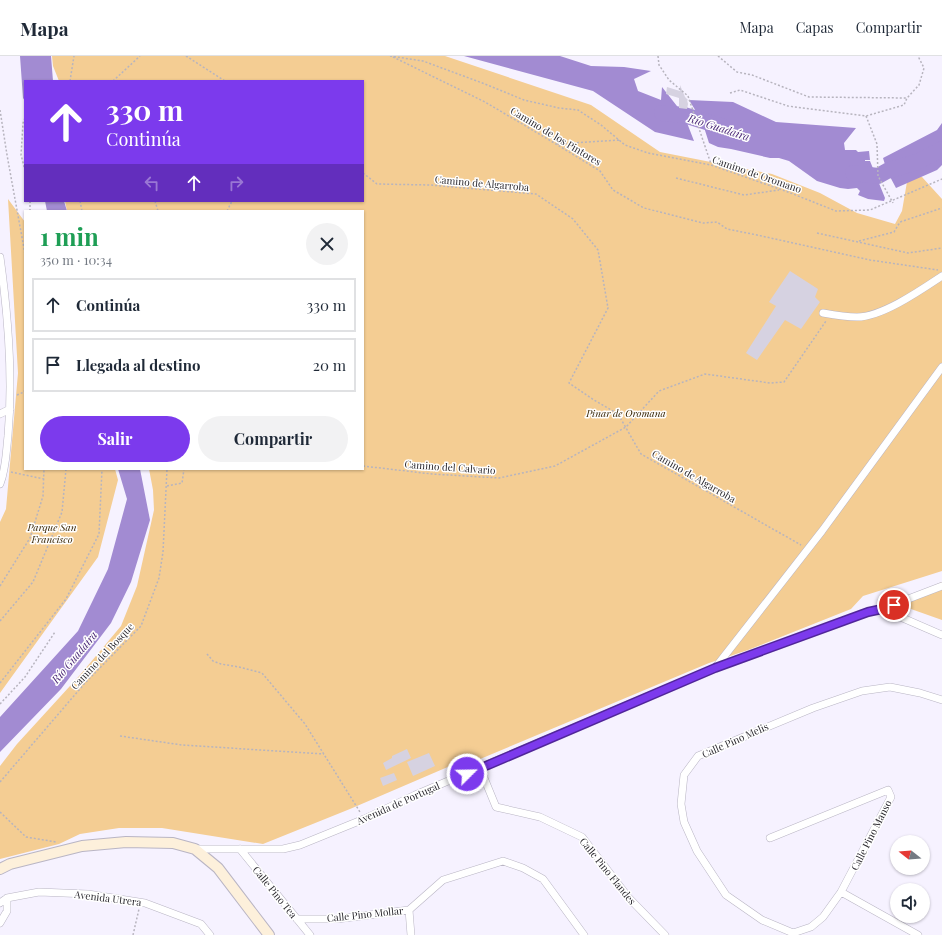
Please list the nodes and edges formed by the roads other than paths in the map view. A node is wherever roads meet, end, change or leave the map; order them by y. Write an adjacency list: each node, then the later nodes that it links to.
1 (0, 256): 5 (street)
2 (942, 276): 3 (street)
3 (827, 314)
4 (942, 367): 11 (street)
5 (10, 409): 6 (street); 7 (street)
6 (0, 414)
7 (0, 484)
8 (942, 586): 9 (street, Avenida de Portugal)
9 (882, 609): 10 (street); 11 (street, Avenida de Portugal)
10 (942, 635)
11 (715, 668): 13 (street, Avenida de Portugal)
12 (942, 700): 18 (street, Calle Pino Melis)
13 (480, 768): 16 (street, Avenida de Portugal); 29 (street, Calle Pino Flandes)
14 (770, 838): 18 (street, Calle Pino Manso)
15 (195, 849): 16 (street, Avenida de Portugal); 17 (street, Avenida de Portugal); 25 (street)
16 (240, 849): 22 (street, Calle Pino Tea)
17 (0, 869)
18 (841, 892): 30 (street)
19 (7, 898): 20 (street, Avenida Utrera); 23 (street); 24 (street, Avenida Utrera)
20 (0, 904)
21 (409, 910): 22 (street, Calle Pino Mollar); 27 (street); 28 (street)
22 (297, 919): 26 (street, Calle Pino Tea)
23 (0, 923)
24 (210, 935)
25 (269, 935)
26 (310, 935)
27 (411, 935)
28 (584, 935)
29 (665, 935)
30 (918, 935)

